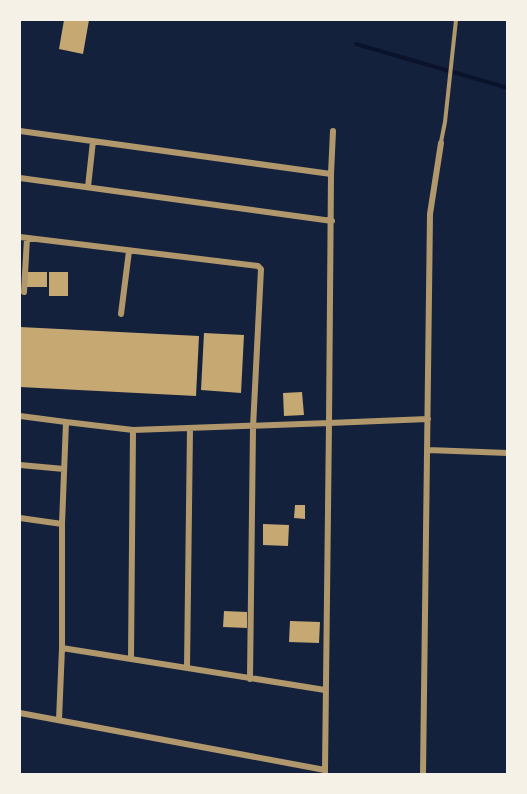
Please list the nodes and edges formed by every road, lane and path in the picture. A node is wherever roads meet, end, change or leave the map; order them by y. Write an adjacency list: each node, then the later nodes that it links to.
1 (456, 20): 5 (lane)
2 (20, 131): 4 (street)
3 (333, 131): 6 (street)
4 (93, 141): 6 (street); 8 (street)
5 (441, 143): 16 (street)
6 (331, 174): 9 (street)
7 (20, 178): 8 (street)
8 (88, 187): 9 (street)
9 (332, 220): 18 (street)
10 (20, 237): 11 (street)
11 (27, 238): 12 (street); 13 (street)
12 (129, 251): 14 (street); 19 (street)
13 (24, 292)
14 (121, 314)
15 (20, 416): 17 (street)
16 (428, 419): 18 (street); 22 (street)
17 (66, 422): 21 (street); 25 (street)
18 (329, 423): 19 (street); 32 (street)
19 (253, 427): 20 (street); 31 (street)
20 (190, 429): 21 (street); 30 (street)
21 (133, 430): 29 (street)
22 (428, 450): 23 (street); 36 (street)
23 (507, 453)
24 (20, 465): 25 (street)
25 (64, 469): 27 (street)
26 (20, 518): 27 (street)
27 (62, 524): 28 (street)
28 (62, 648): 29 (street); 34 (street)
29 (131, 658): 30 (street)
30 (187, 668): 31 (street)
31 (250, 679): 32 (street)
32 (325, 690): 35 (street)
33 (20, 713): 34 (street)
34 (59, 720): 35 (street)
35 (325, 772)
36 (423, 774)

